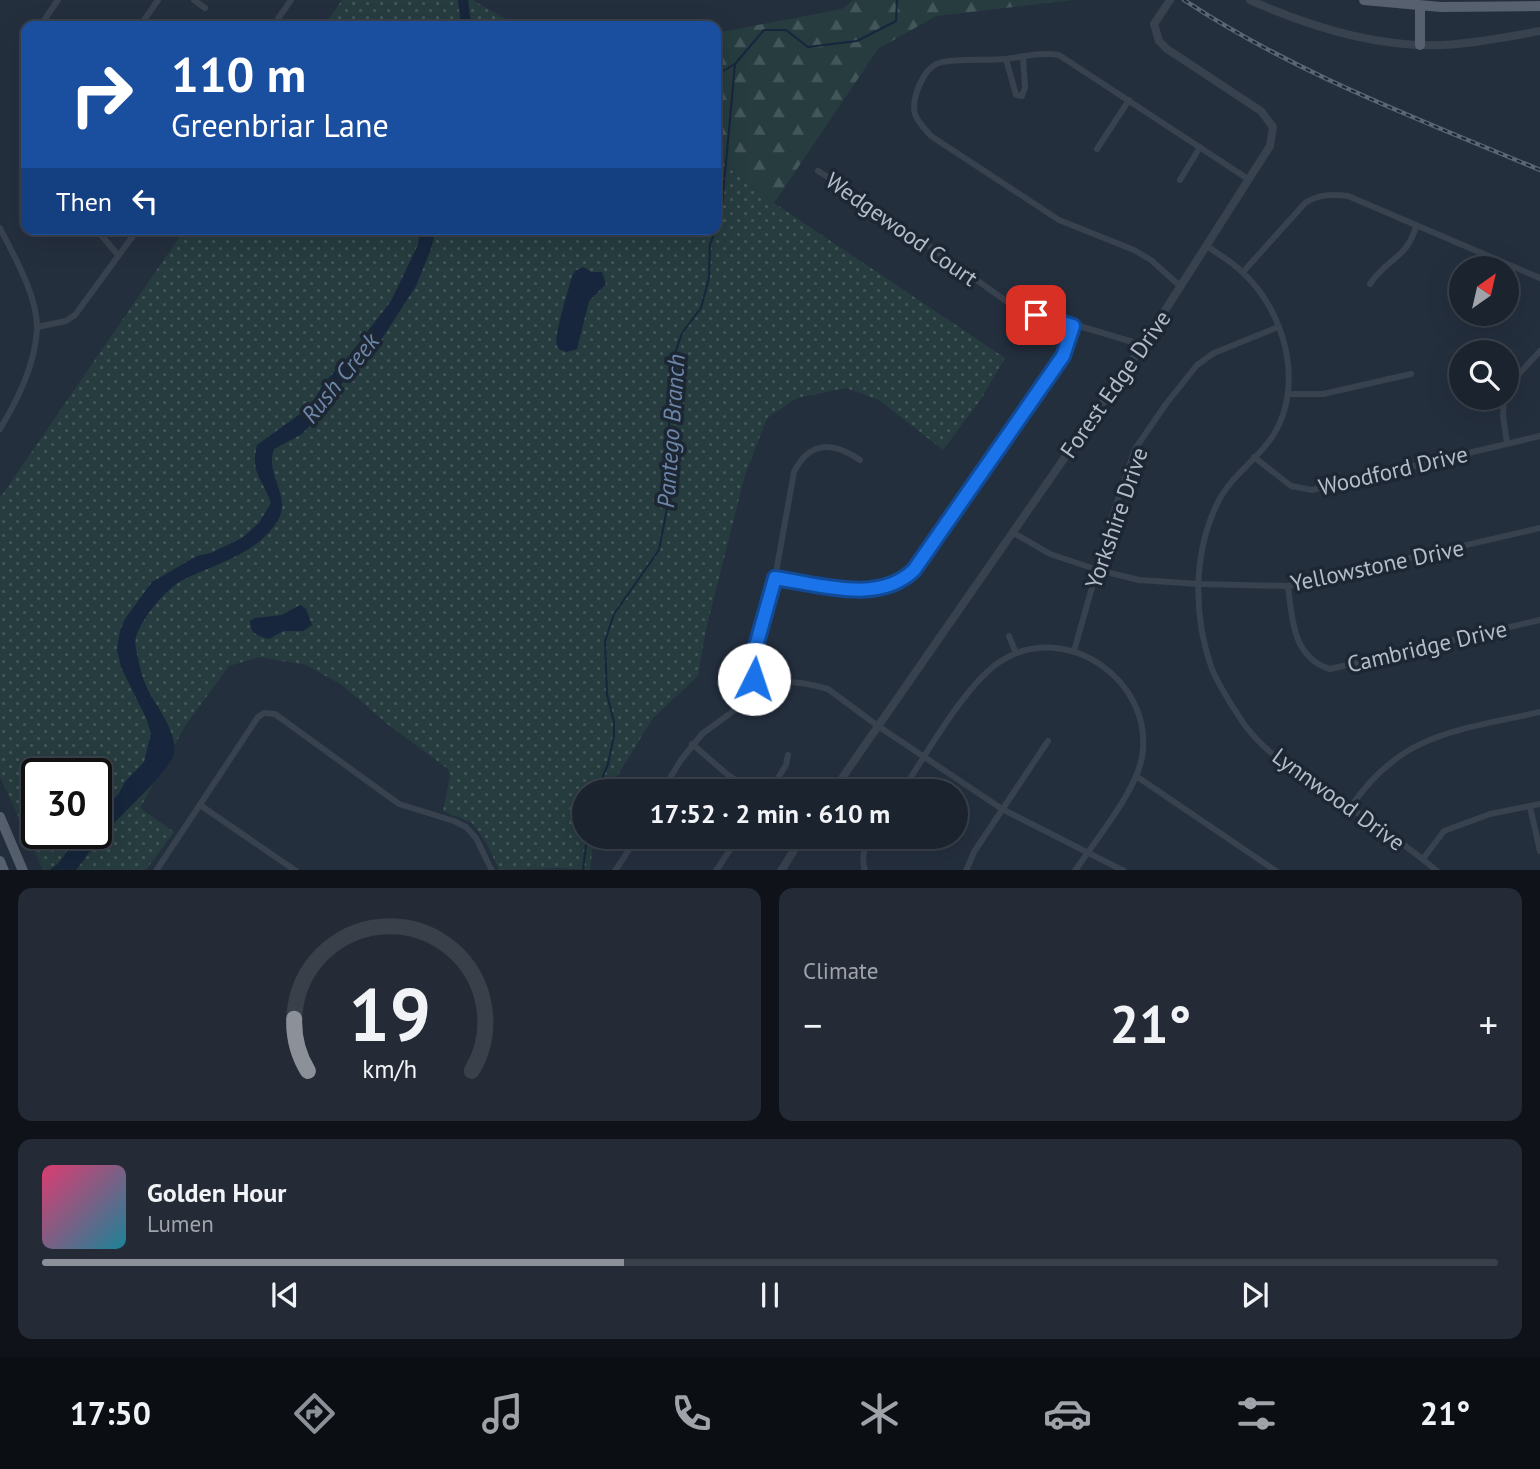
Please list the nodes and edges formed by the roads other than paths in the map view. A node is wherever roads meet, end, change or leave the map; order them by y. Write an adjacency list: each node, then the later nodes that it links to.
1 (58, 0): 13 (street)
2 (158, 0): 14 (street)
3 (194, 0): 12 (street)
4 (291, 0): 15 (street)
5 (1170, 0): 24 (street, Forest Edge Drive)
6 (1250, 0): 17 (street)
7 (1364, 0): 9 (main road)
8 (1507, 0): 10 (main road)
9 (1420, 6): 10 (main road); 17 (main road)
10 (1497, 6): 11 (main road)
11 (1540, 6)
12 (205, 8)
13 (43, 21)
14 (143, 21)
15 (276, 21)
16 (1540, 31): 17 (street)
17 (1420, 44)
18 (1023, 56): 19 (street); 19 (street); 20 (street)
19 (1006, 59): 35 (street)
20 (1129, 100): 21 (street); 22 (street)
21 (1200, 148): 24 (street); 25 (street)
22 (1097, 149)
23 (818, 171): 36 (street, Wedgewood Court)
24 (1248, 179): 30 (street, Forest Edge Drive)
25 (1180, 180)
26 (1416, 226): 32 (street); 33 (street); 34 (street)
27 (0, 228): 37 (street)
28 (101, 235): 31 (street)
29 (133, 235): 31 (street)
30 (1207, 246): 32 (street, Lynnwood Drive); 35 (street, Forest Edge Drive)
31 (118, 255): 37 (street)
32 (1243, 272): 38 (street, Lynnwood Drive)
33 (1540, 278)
34 (1370, 284)
35 (1181, 287): 39 (street, Forest Edge Drive)
36 (1073, 326): 39 (street, Wedgewood Court); 53 (street)
37 (37, 327): 45 (street)
38 (1278, 327): 43 (street, Lynnwood Drive); 52 (street, Yorkshire Drive)
39 (1143, 345): 51 (street, Forest Edge Drive)
40 (1540, 351): 42 (street)
41 (1411, 374): 43 (street)
42 (1519, 374)
43 (1289, 394): 48 (street, Lynnwood Drive)
44 (1503, 410): 47 (street)
45 (0, 429)
46 (1540, 436): 47 (street, Woodford Drive)
47 (1507, 443): 48 (street, Woodford Drive)
48 (1254, 457): 54 (street, Lynnwood Drive)
49 (860, 460): 53 (street)
50 (1540, 528): 55 (street, Yellowstone Drive)
51 (1012, 532): 52 (street, Yellowstone Drive); 62 (street, Forest Edge Drive)
52 (1098, 570): 54 (street, Yellowstone Drive); 58 (street, Yorkshire Drive)
53 (775, 578): 60 (street)
54 (1198, 584): 55 (street, Yellowstone Drive); 76 (street, Lynnwood Drive)
55 (1288, 586): 56 (street, Cambridge Drive)
56 (1540, 620)
57 (1009, 636): 59 (street)
58 (1074, 651): 59 (street); 67 (street)
59 (1016, 653): 66 (street)
60 (761, 690): 62 (street); 64 (street)
61 (1540, 712): 76 (street)
62 (878, 726): 66 (street); 71 (street, Forest Edge Drive)
63 (1048, 741): 77 (street)
64 (692, 744): 68 (street); 69 (street)
65 (788, 755): 70 (street)
66 (925, 757): 72 (street); 77 (street)
67 (1136, 776): 84 (street); 101 (street)
68 (670, 779)
69 (734, 779)
70 (777, 779)
71 (842, 779)
72 (910, 779)
73 (1540, 804): 75 (street)
74 (200, 805): 87 (street); 90 (street); 93 (street)
75 (1530, 807): 83 (street); 85 (street)
76 (1349, 808): 85 (street, Lynnwood Drive)
77 (1002, 809): 84 (street); 98 (street)
78 (0, 817): 89 (main road)
79 (629, 849): 94 (street)
80 (730, 849): 95 (street)
81 (795, 849): 96 (street)
82 (865, 849): 97 (street)
83 (1540, 851)
84 (1088, 852): 99 (street); 100 (street)
85 (1423, 859): 102 (street, Lynnwood Drive)
86 (0, 861): 88 (main road)
87 (282, 862): 91 (street); 92 (street)
88 (4, 870)
89 (23, 870)
90 (156, 870)
91 (276, 870)
92 (296, 870)
93 (492, 870)
94 (615, 870)
95 (716, 870)
96 (781, 870)
97 (864, 870)
98 (966, 870)
99 (1075, 870)
100 (1124, 870)
101 (1276, 870)
102 (1437, 870)

